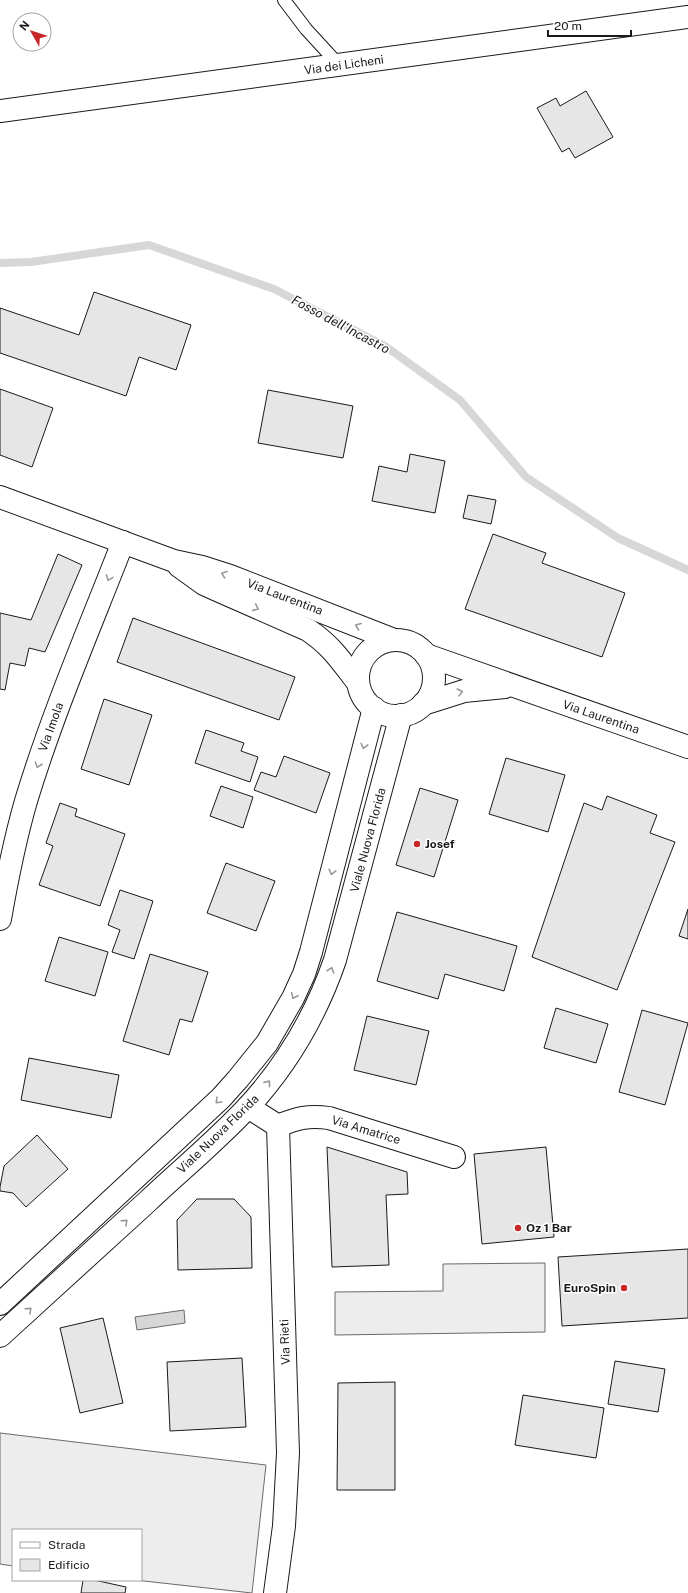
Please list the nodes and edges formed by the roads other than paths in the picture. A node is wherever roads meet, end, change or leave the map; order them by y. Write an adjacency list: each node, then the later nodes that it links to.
1 (284, 0): 3 (lane)
2 (688, 17): 3 (street, Via dei Licheni)
3 (339, 65): 4 (street, Via dei Licheni)
4 (0, 111)
5 (0, 497): 6 (street, Via Laurentina)
6 (123, 542): 7 (street, Via Laurentina); 16 (street, Via Imola, one-way to 16)
7 (174, 562): 8 (street, Via Laurentina, one-way to 7); 10 (street, Via Laurentina, one-way to 10)
8 (394, 640): 9 (street); 10 (street)
9 (426, 655): 11 (street, Via Laurentina); 12 (street)
10 (358, 683): 13 (street)
11 (515, 687): 12 (street, Via Laurentina, one-way to 11); 15 (street, Via Laurentina)
12 (423, 704): 14 (street)
13 (374, 708): 14 (street); 20 (street, Viale Nuova Florida, one-way to 20)
14 (401, 715): 17 (street, Viale Nuova Florida, one-way to 14)
15 (688, 747)
16 (0, 919)
17 (248, 1107): 18 (street); 21 (street, Viale Nuova Florida, one-way to 17)
18 (278, 1126): 19 (street, Via Amatrice); 22 (street, Via Rieti)
19 (454, 1157)
20 (0, 1304)
21 (0, 1336)
22 (275, 1593)

